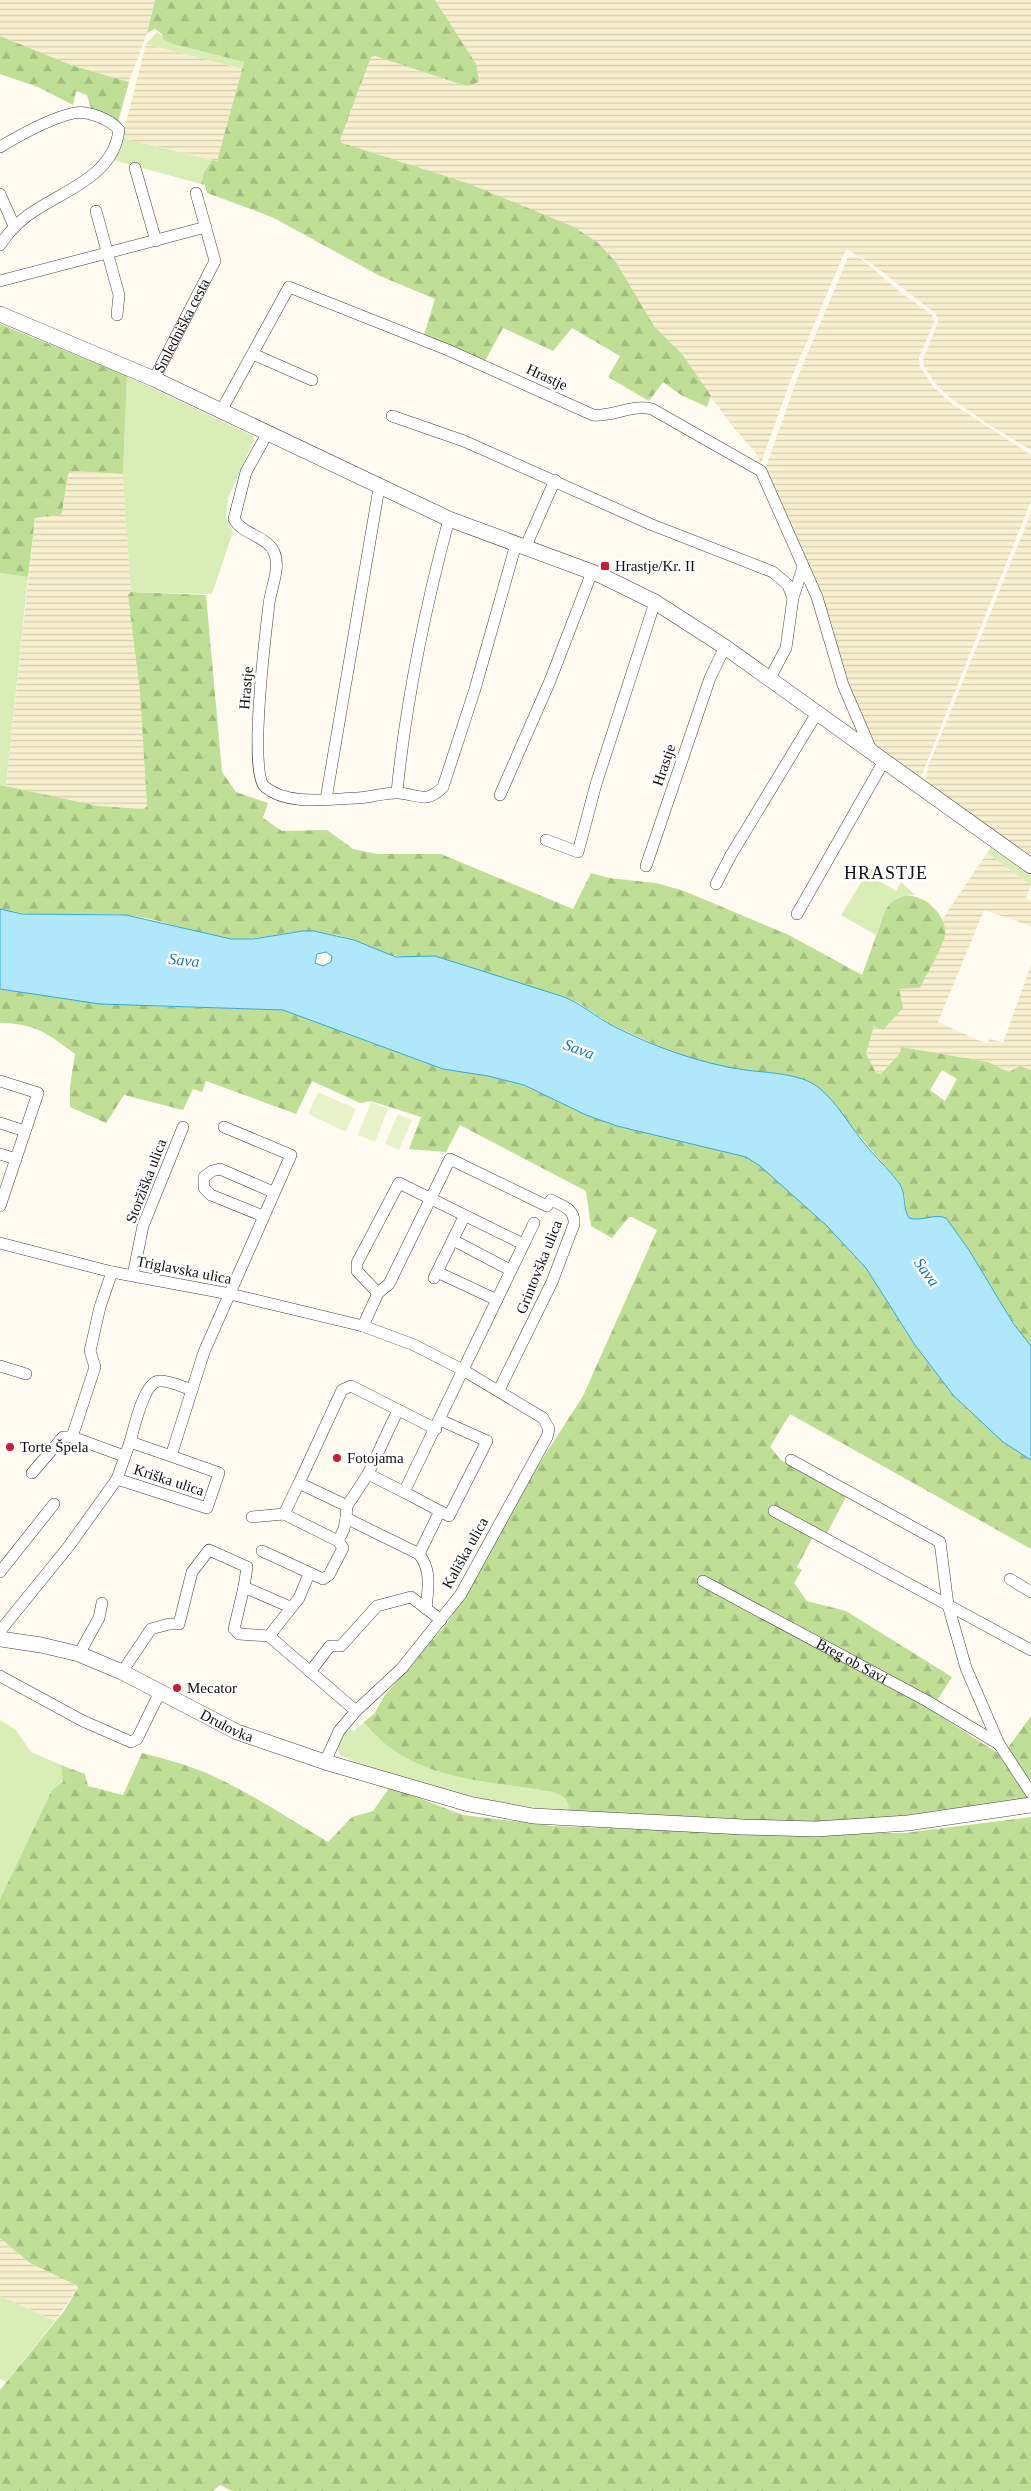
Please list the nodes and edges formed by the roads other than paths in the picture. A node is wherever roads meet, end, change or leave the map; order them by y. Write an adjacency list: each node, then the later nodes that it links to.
1 (0, 146): 6 (street)
2 (135, 168): 8 (street)
3 (196, 193): 7 (street, Smledniška cesta)
4 (0, 194): 6 (street)
5 (96, 210): 10 (street)
6 (14, 226): 9 (street)
7 (206, 227): 8 (street); 15 (street, Smledniška cesta)
8 (156, 241): 10 (street)
9 (0, 245)
10 (107, 254): 11 (street); 13 (street)
11 (0, 281)
12 (0, 314): 15 (street, Smledniška cesta)
13 (117, 315)
14 (253, 354): 16 (street); 17 (street, Hrastje); 24 (street, Hrastje)
15 (154, 379): 17 (street)
16 (312, 380)
17 (221, 411): 19 (street)
18 (392, 416): 20 (street)
19 (267, 434): 21 (street); 34 (street, Hrastje)
20 (555, 480): 23 (street, Hrastje); 26 (street)
21 (379, 488): 22 (street); 34 (street)
22 (449, 519): 23 (street); 32 (street)
23 (521, 546): 25 (street); 32 (street, Hrastje)
24 (803, 567): 26 (street); 31 (street, Hrastje)
25 (592, 572): 27 (street); 33 (street)
26 (794, 598): 29 (street)
27 (656, 602): 28 (street); 35 (street)
28 (725, 647): 29 (street); 36 (street, Hrastje)
29 (769, 680): 30 (street)
30 (816, 713): 31 (street); 38 (street)
31 (878, 757): 37 (street); 39 (street)
32 (397, 792): 34 (street, Hrastje)
33 (500, 795)
34 (326, 800)
35 (546, 840)
36 (646, 866)
37 (1031, 866)
38 (716, 884)
39 (797, 914)
40 (0, 1081): 44 (street)
41 (0, 1124): 44 (street)
42 (183, 1127): 58 (street, Storžiška ulica)
43 (224, 1127): 47 (street)
44 (25, 1131): 46 (street)
45 (0, 1154): 46 (street)
46 (16, 1159): 49 (street)
47 (273, 1192): 50 (street); 50 (street)
48 (431, 1199): 51 (street, Grintovška ulica); 59 (street, Grintovška ulica); 59 (street, Grintovška ulica); 67 (street, Grintovška ulica)
49 (0, 1206)
50 (263, 1216): 60 (street)
51 (464, 1217): 53 (street, Grintovška ulica); 55 (street, Grintovška ulica)
52 (534, 1223): 55 (street)
53 (453, 1240): 56 (street, Grintovška ulica); 61 (street, Grintovška ulica)
54 (0, 1243): 57 (street, Triglavska ulica)
55 (523, 1244): 56 (street)
56 (510, 1270): 61 (street)
57 (112, 1272): 58 (street, Triglavska ulica); 70 (street)
58 (133, 1275): 60 (street, Triglavska ulica)
59 (378, 1292): 62 (street, Grintovška ulica)
60 (230, 1294): 62 (street, Triglavska ulica); 66 (street, Kriška ulica)
61 (497, 1300): 64 (street)
62 (363, 1326): 64 (street, Kališka ulica)
63 (0, 1366): 65 (street)
64 (463, 1370): 67 (street, Kališka ulica); 69 (street)
65 (26, 1374)
66 (192, 1390): 71 (street, Kriška ulica); 73 (street, Kriška ulica)
67 (499, 1390): 100 (street, Kališka ulica)
68 (398, 1410): 69 (street); 76 (street); 78 (street)
69 (438, 1424): 79 (street); 83 (street)
70 (72, 1437): 72 (street, Kriška ulica); 75 (street)
71 (130, 1442): 72 (street, Kriška ulica); 73 (street, Kriška ulica)
72 (124, 1456): 77 (street, Kriška ulica)
73 (171, 1456): 77 (street, Kriška ulica)
74 (791, 1460): 97 (street, Breg ob Savi)
75 (32, 1473)
76 (368, 1474): 79 (street); 81 (street)
77 (117, 1479): 101 (street)
78 (299, 1483): 81 (street); 84 (street)
79 (404, 1492): 83 (street)
80 (54, 1504): 90 (street)
81 (347, 1506): 86 (street)
82 (774, 1510): 97 (street)
83 (440, 1511): 89 (street)
84 (284, 1514): 85 (street); 87 (street)
85 (252, 1517)
86 (346, 1518): 87 (street); 89 (street)
87 (338, 1541): 91 (street)
88 (262, 1551): 91 (street)
89 (419, 1554): 99 (street)
90 (0, 1572)
91 (309, 1574): 98 (street)
92 (1010, 1579): 95 (street)
93 (703, 1581): 111 (street, Breg ob Savi)
94 (244, 1587): 98 (street); 102 (street); 106 (street)
95 (1031, 1592)
96 (102, 1603): 105 (street)
97 (948, 1605): 104 (street); 111 (street, Breg ob Savi)
98 (290, 1607): 102 (street)
99 (426, 1609): 100 (street); 107 (street)
100 (441, 1620): 110 (street, Kališka ulica)
101 (0, 1631)
102 (270, 1636): 107 (street)
103 (0, 1639): 105 (street, Drulovka)
104 (1031, 1650)
105 (79, 1654): 106 (street, Drulovka)
106 (122, 1672): 109 (street, Drulovka)
107 (310, 1672): 110 (street)
108 (0, 1676): 109 (street)
109 (160, 1692): 112 (street, Drulovka)
110 (356, 1711): 112 (street, Kališka ulica)
111 (999, 1744): 113 (street, Breg ob Savi)
112 (325, 1762): 114 (street, Drulovka)
113 (1031, 1793)
114 (1031, 1805)

